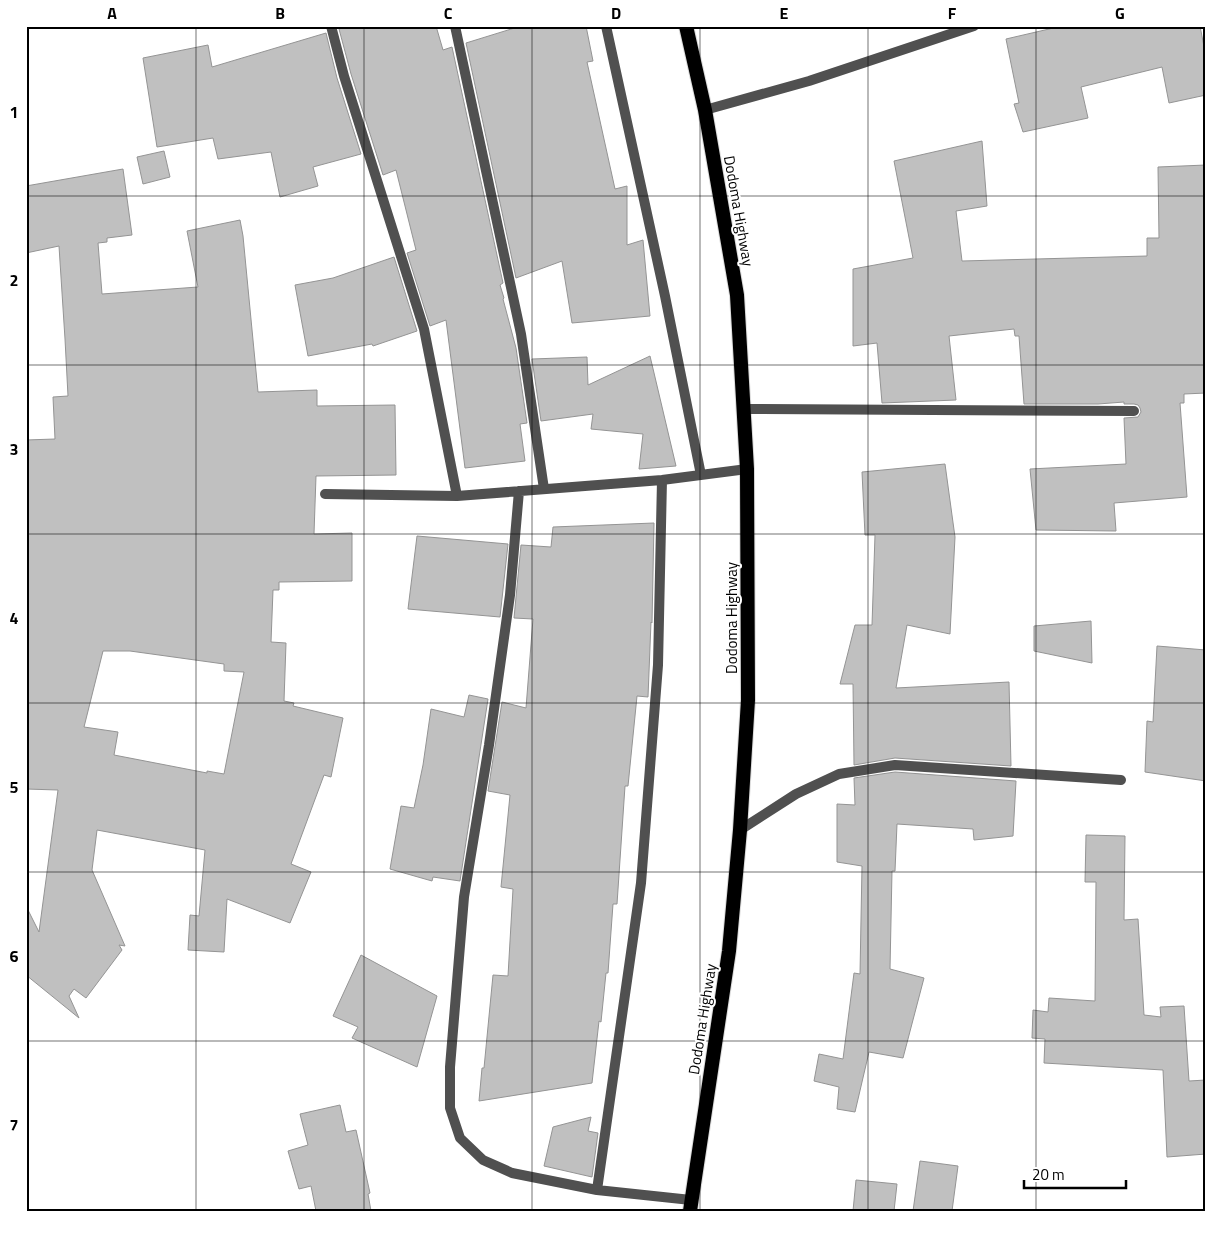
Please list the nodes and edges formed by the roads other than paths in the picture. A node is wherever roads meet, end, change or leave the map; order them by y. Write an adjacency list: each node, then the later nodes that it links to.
1 (331, 26): 15 (street)
2 (455, 26): 12 (street)
3 (606, 26): 10 (street)
4 (686, 26): 6 (highway, Dodoma Highway)
5 (974, 26): 6 (street)
6 (705, 110): 7 (highway, Dodoma Highway)
7 (743, 409): 8 (street); 9 (highway, Dodoma Highway)
8 (1134, 411)
9 (747, 469): 10 (street); 17 (highway, Dodoma Highway)
10 (702, 475): 11 (street)
11 (662, 480): 12 (street); 18 (street)
12 (544, 489): 13 (street)
13 (519, 491): 15 (street); 18 (street)
14 (325, 494): 15 (street)
15 (457, 496)
16 (1121, 780): 17 (street)
17 (740, 830): 19 (highway, Dodoma Highway)
18 (597, 1190): 19 (street)
19 (691, 1205)

